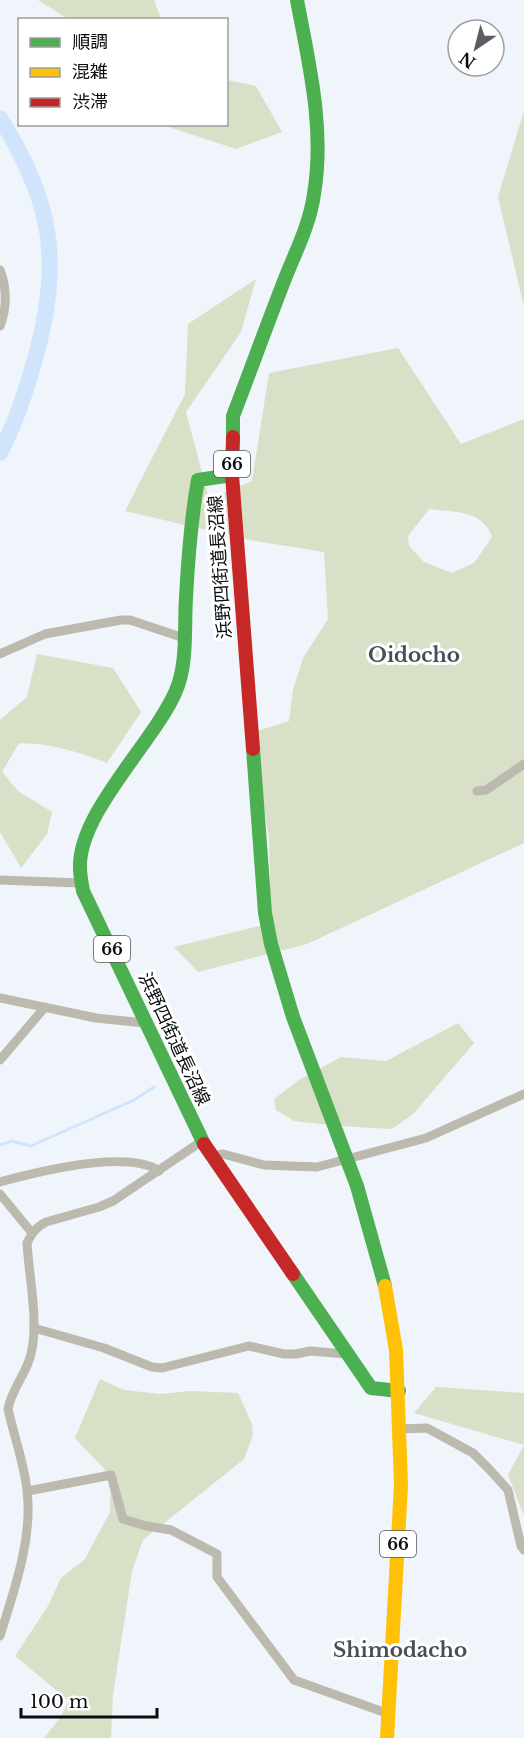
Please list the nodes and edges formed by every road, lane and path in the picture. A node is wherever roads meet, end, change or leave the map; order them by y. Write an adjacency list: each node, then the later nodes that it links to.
1 (297, 0): 4 (main road, 浜野四街道長沼線 / 66)
2 (0, 270): 3 (street)
3 (0, 326)
4 (232, 475): 5 (main road, 浜野四街道長沼線 / 66); 18 (main road, 浜野四街道長沼線 / 66)
5 (184, 638): 6 (street); 10 (main road, 浜野四街道長沼線 / 66)
6 (0, 654)
7 (524, 764): 8 (street)
8 (477, 791)
9 (0, 880): 10 (street)
10 (80, 883): 13 (main road, 浜野四街道長沼線 / 66)
11 (0, 998): 12 (street)
12 (45, 1007): 13 (street); 14 (street)
13 (145, 1023): 16 (main road, 浜野四街道長沼線 / 66)
14 (0, 1060)
15 (524, 1094): 18 (street)
16 (202, 1141): 17 (main road, 浜野四街道長沼線 / 66); 19 (street)
17 (213, 1156): 18 (street); 24 (main road, 浜野四街道長沼線 / 66)
18 (347, 1161): 25 (main road, 浜野四街道長沼線 / 66)
19 (159, 1171): 20 (street); 22 (street)
20 (0, 1182)
21 (0, 1194): 22 (street)
22 (32, 1233): 23 (street)
23 (34, 1328): 24 (street); 27 (street)
24 (346, 1354): 25 (main road, 浜野四街道長沼線 / 66)
25 (399, 1391): 26 (main road, 浜野四街道長沼線 / 66)
26 (400, 1429): 28 (street); 30 (main road, 浜野四街道長沼線 / 66)
27 (28, 1491): 29 (street); 30 (street)
28 (524, 1550)
29 (0, 1636)
30 (388, 1714): 31 (main road, 浜野四街道長沼線 / 66)
31 (387, 1738)

